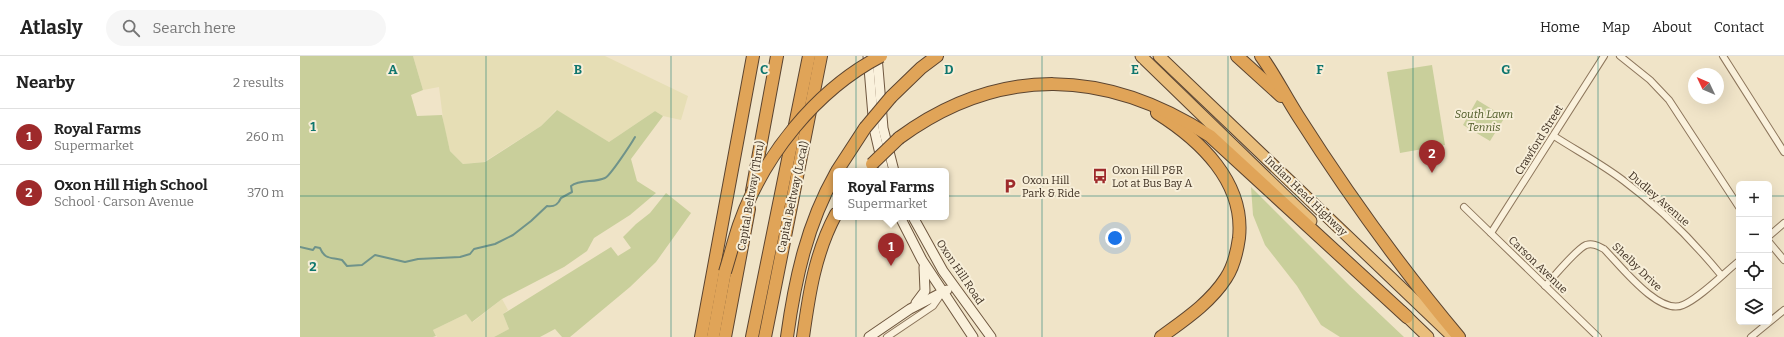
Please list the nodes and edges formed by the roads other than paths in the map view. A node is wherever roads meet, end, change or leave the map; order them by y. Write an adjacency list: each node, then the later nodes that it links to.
1 (753, 56): 44 (highway)
2 (777, 56): 46 (highway, Capital Beltway (Thru))
3 (808, 56): 47 (highway)
4 (821, 56): 48 (highway, Capital Beltway (Local))
5 (868, 56): 22 (main road)
6 (877, 56): 23 (main road)
7 (881, 56): 45 (highway, bridge)
8 (937, 56): 20 (highway, bridge)
9 (1141, 56): 43 (highway, Indian Head Highway)
10 (1159, 56): 57 (highway, Indian Head Highway)
11 (1237, 56): 17 (highway)
12 (1261, 56): 17 (highway)
13 (1604, 56): 18 (street, Crawford Street)
14 (1620, 56): 25 (street)
15 (1723, 56): 19 (street)
16 (1117, 92): 21 (highway, bridge); 43 (highway); 55 (highway)
17 (1297, 115): 58 (highway)
18 (1554, 136): 31 (street, Crawford Street); 37 (street, Dudley Avenue)
19 (1784, 152)
20 (840, 168)
21 (869, 168)
22 (883, 168)
23 (893, 168)
24 (833, 179): 49 (highway)
25 (1736, 202)
26 (1464, 207): 31 (street, Carson Avenue)
27 (833, 220): 50 (highway)
28 (902, 220): 34 (main road)
29 (915, 220): 38 (main road, Oxon Hill Road)
30 (1784, 223): 32 (street)
31 (1491, 233): 39 (street, Carson Avenue)
32 (1772, 233)
33 (1772, 246): 35 (street)
34 (922, 260): 40 (main road); 41 (main road)
35 (1784, 260)
36 (1736, 263): 37 (street, Shelby Drive)
37 (1721, 275): 39 (street, Shelby Drive)
38 (953, 286): 40 (main road); 54 (main road, Oxon Hill Road)
39 (1545, 286): 59 (street, Carson Avenue)
40 (942, 293): 41 (main road); 52 (street); 53 (main road)
41 (910, 309): 51 (main road)
42 (1784, 310): 60 (street)
43 (1407, 317): 56 (highway, Indian Head Highway)
44 (701, 337)
45 (713, 337)
46 (725, 337)
47 (752, 337)
48 (765, 337)
49 (787, 337)
50 (804, 337)
51 (869, 337)
52 (887, 337)
53 (973, 337)
54 (991, 337)
55 (1161, 337)
56 (1428, 337)
57 (1453, 337)
58 (1459, 337)
59 (1598, 337)
60 (1751, 337)

